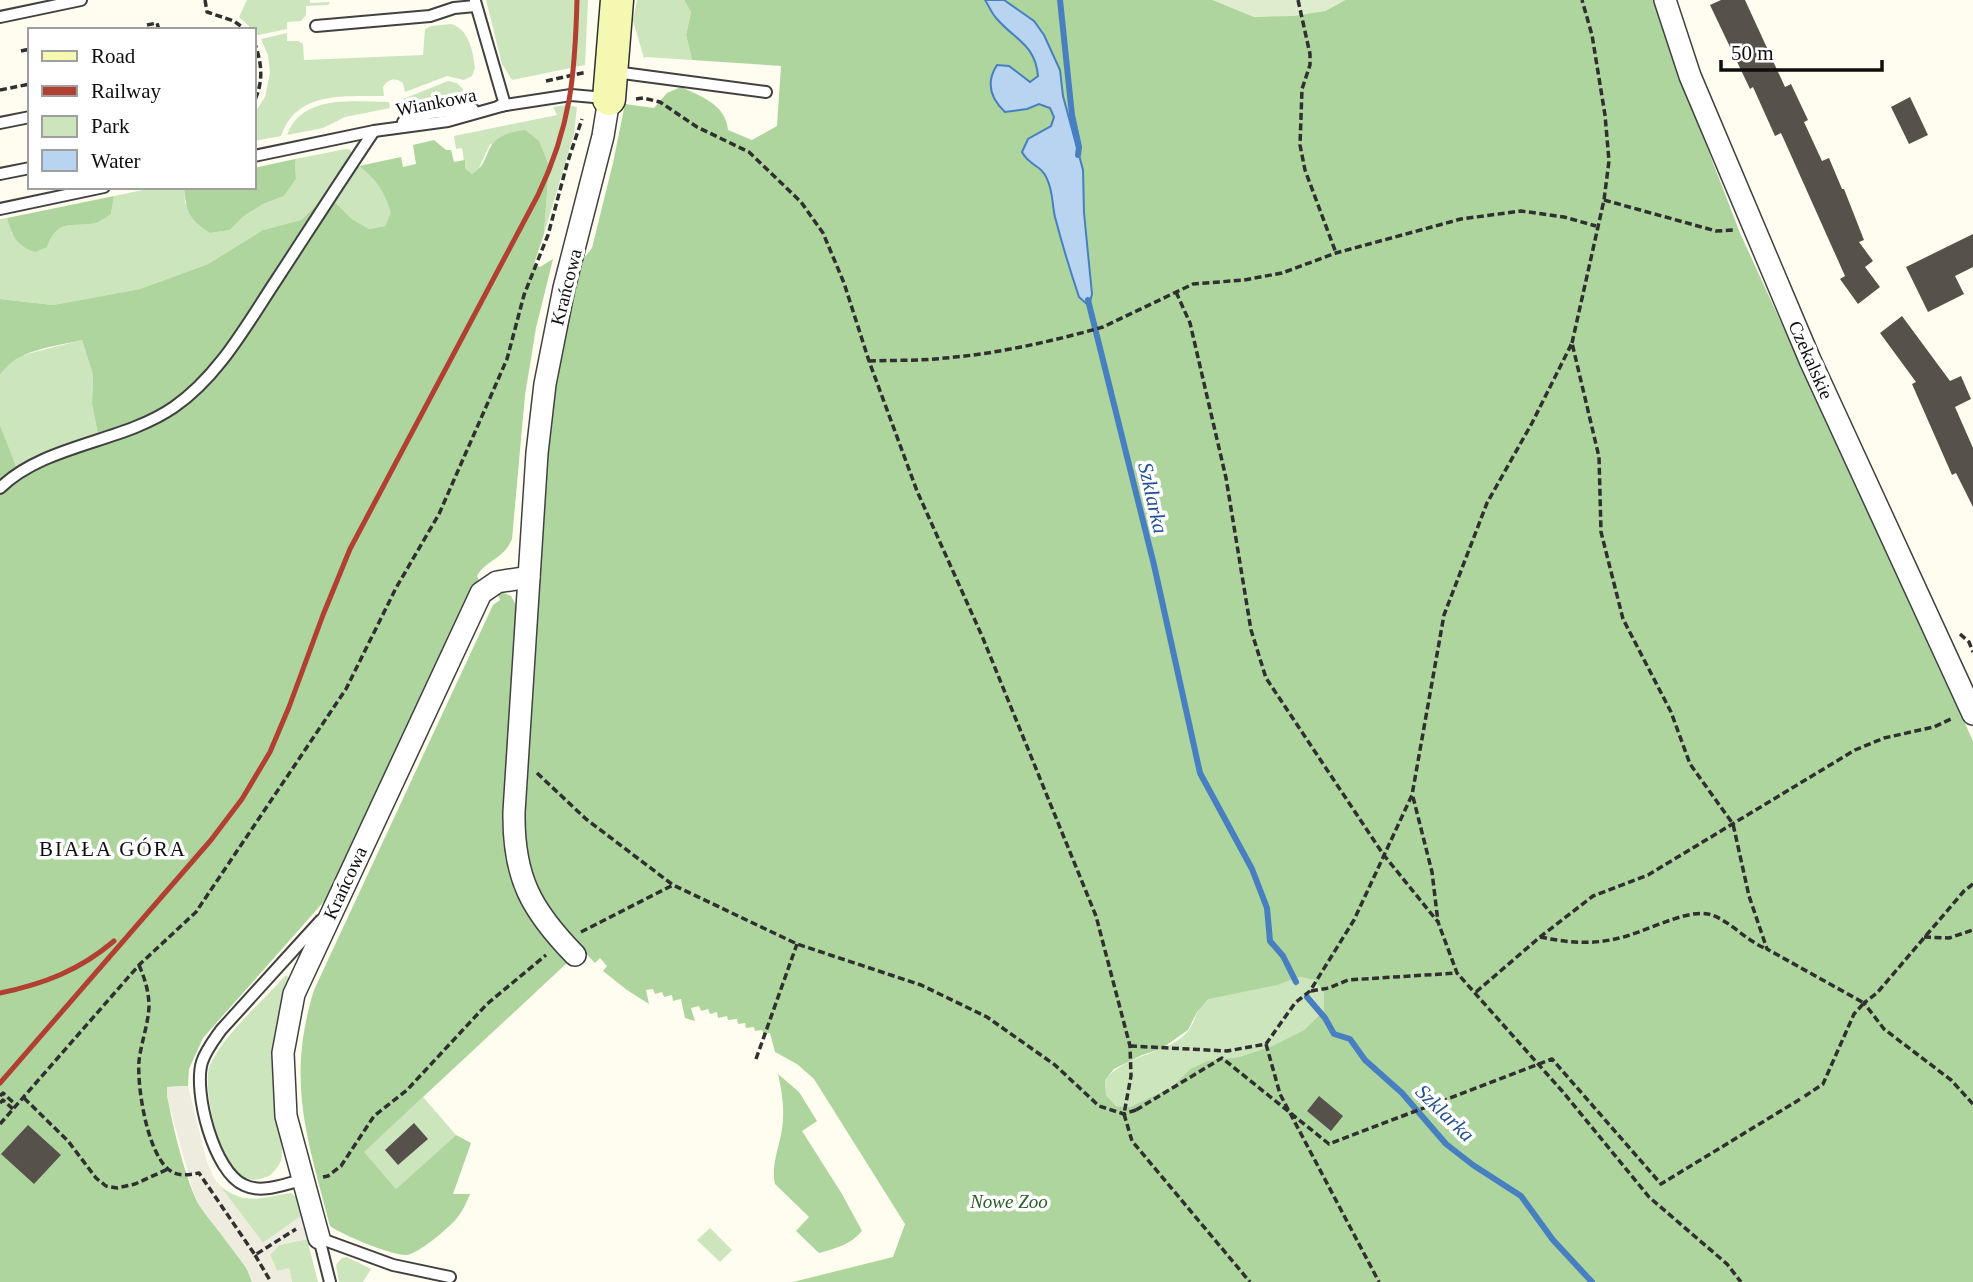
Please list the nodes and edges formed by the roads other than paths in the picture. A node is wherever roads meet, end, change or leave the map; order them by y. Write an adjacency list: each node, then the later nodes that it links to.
1 (81, 0): 5 (lane)
2 (617, 0): 8 (street, Krańcowa)
3 (1665, 0): 20 (street, Czekalskie)
4 (475, 3): 6 (lane); 9 (lane)
5 (0, 17)
6 (316, 26)
7 (766, 92): 8 (lane, Wiankowa)
8 (602, 94): 9 (lane, Wiankowa); 19 (street, Krańcowa)
9 (505, 105): 12 (lane, Wiankowa)
10 (28, 117): 11 (lane)
11 (0, 123)
12 (374, 131): 13 (lane, Wiankowa); 18 (lane)
13 (256, 156)
14 (28, 168): 15 (lane)
15 (0, 174)
16 (95, 189): 17 (lane)
17 (0, 209)
18 (0, 488)
19 (529, 576): 22 (street, Krańcowa); 23 (street, Krańcowa)
20 (1964, 671): 21 (street, Czekalskie)
21 (1972, 712)
22 (334, 905): 24 (street, Krańcowa); 24 (lane)
23 (569, 949)
24 (302, 1180): 25 (street, Krańcowa)
25 (316, 1229): 26 (lane); 27 (lane)
26 (450, 1277)
27 (330, 1282)

